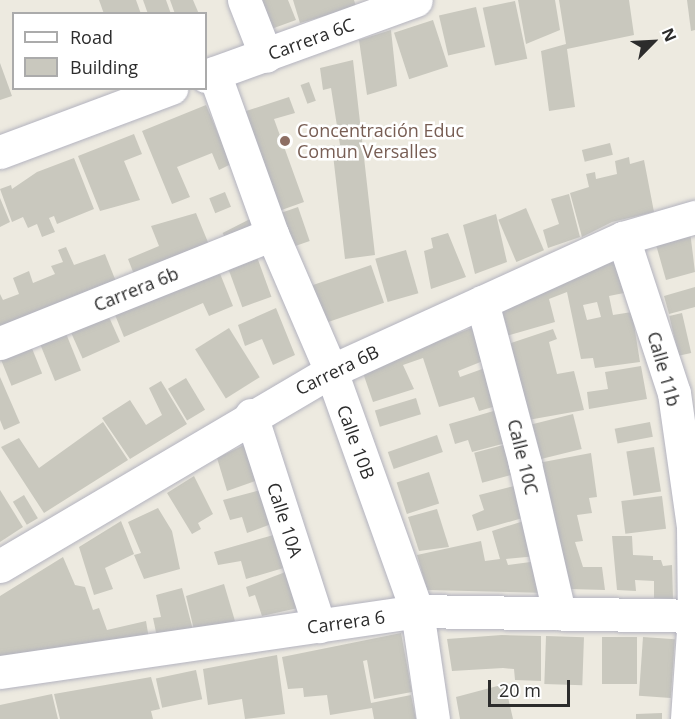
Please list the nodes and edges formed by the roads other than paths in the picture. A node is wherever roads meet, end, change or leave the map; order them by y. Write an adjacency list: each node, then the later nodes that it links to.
1 (244, 0): 3 (street)
2 (416, 0): 3 (street, Carrera 6C)
3 (266, 56): 4 (street, Carrera 6C)
4 (210, 74): 8 (street, Calle 10B)
5 (166, 90): 6 (street)
6 (0, 152)
7 (695, 217): 9 (street, Carrera 6B)
8 (272, 234): 11 (street, Carrera 6b); 12 (street, Calle 10B)
9 (623, 238): 10 (street, Carrera 6B); 13 (street, Calle 11b)
10 (482, 302): 12 (street, Carrera 6B); 17 (street, Calle 10C)
11 (0, 343)
12 (331, 371): 14 (street, Carrera 6B); 16 (street, Calle 10B)
13 (684, 391): 18 (street, Calle 11b)
14 (251, 415): 15 (street, Carrera 6B); 19 (street, Calle 10A)
15 (0, 566)
16 (417, 611): 17 (street, Carrera 6); 19 (street, Carrera 6); 21 (street, Calle 10B)
17 (559, 613): 18 (street, Carrera 6)
18 (695, 616): 22 (street, Calle 11b)
19 (318, 626): 20 (street, Carrera 6)
20 (0, 672)
21 (433, 719)
22 (687, 719)

